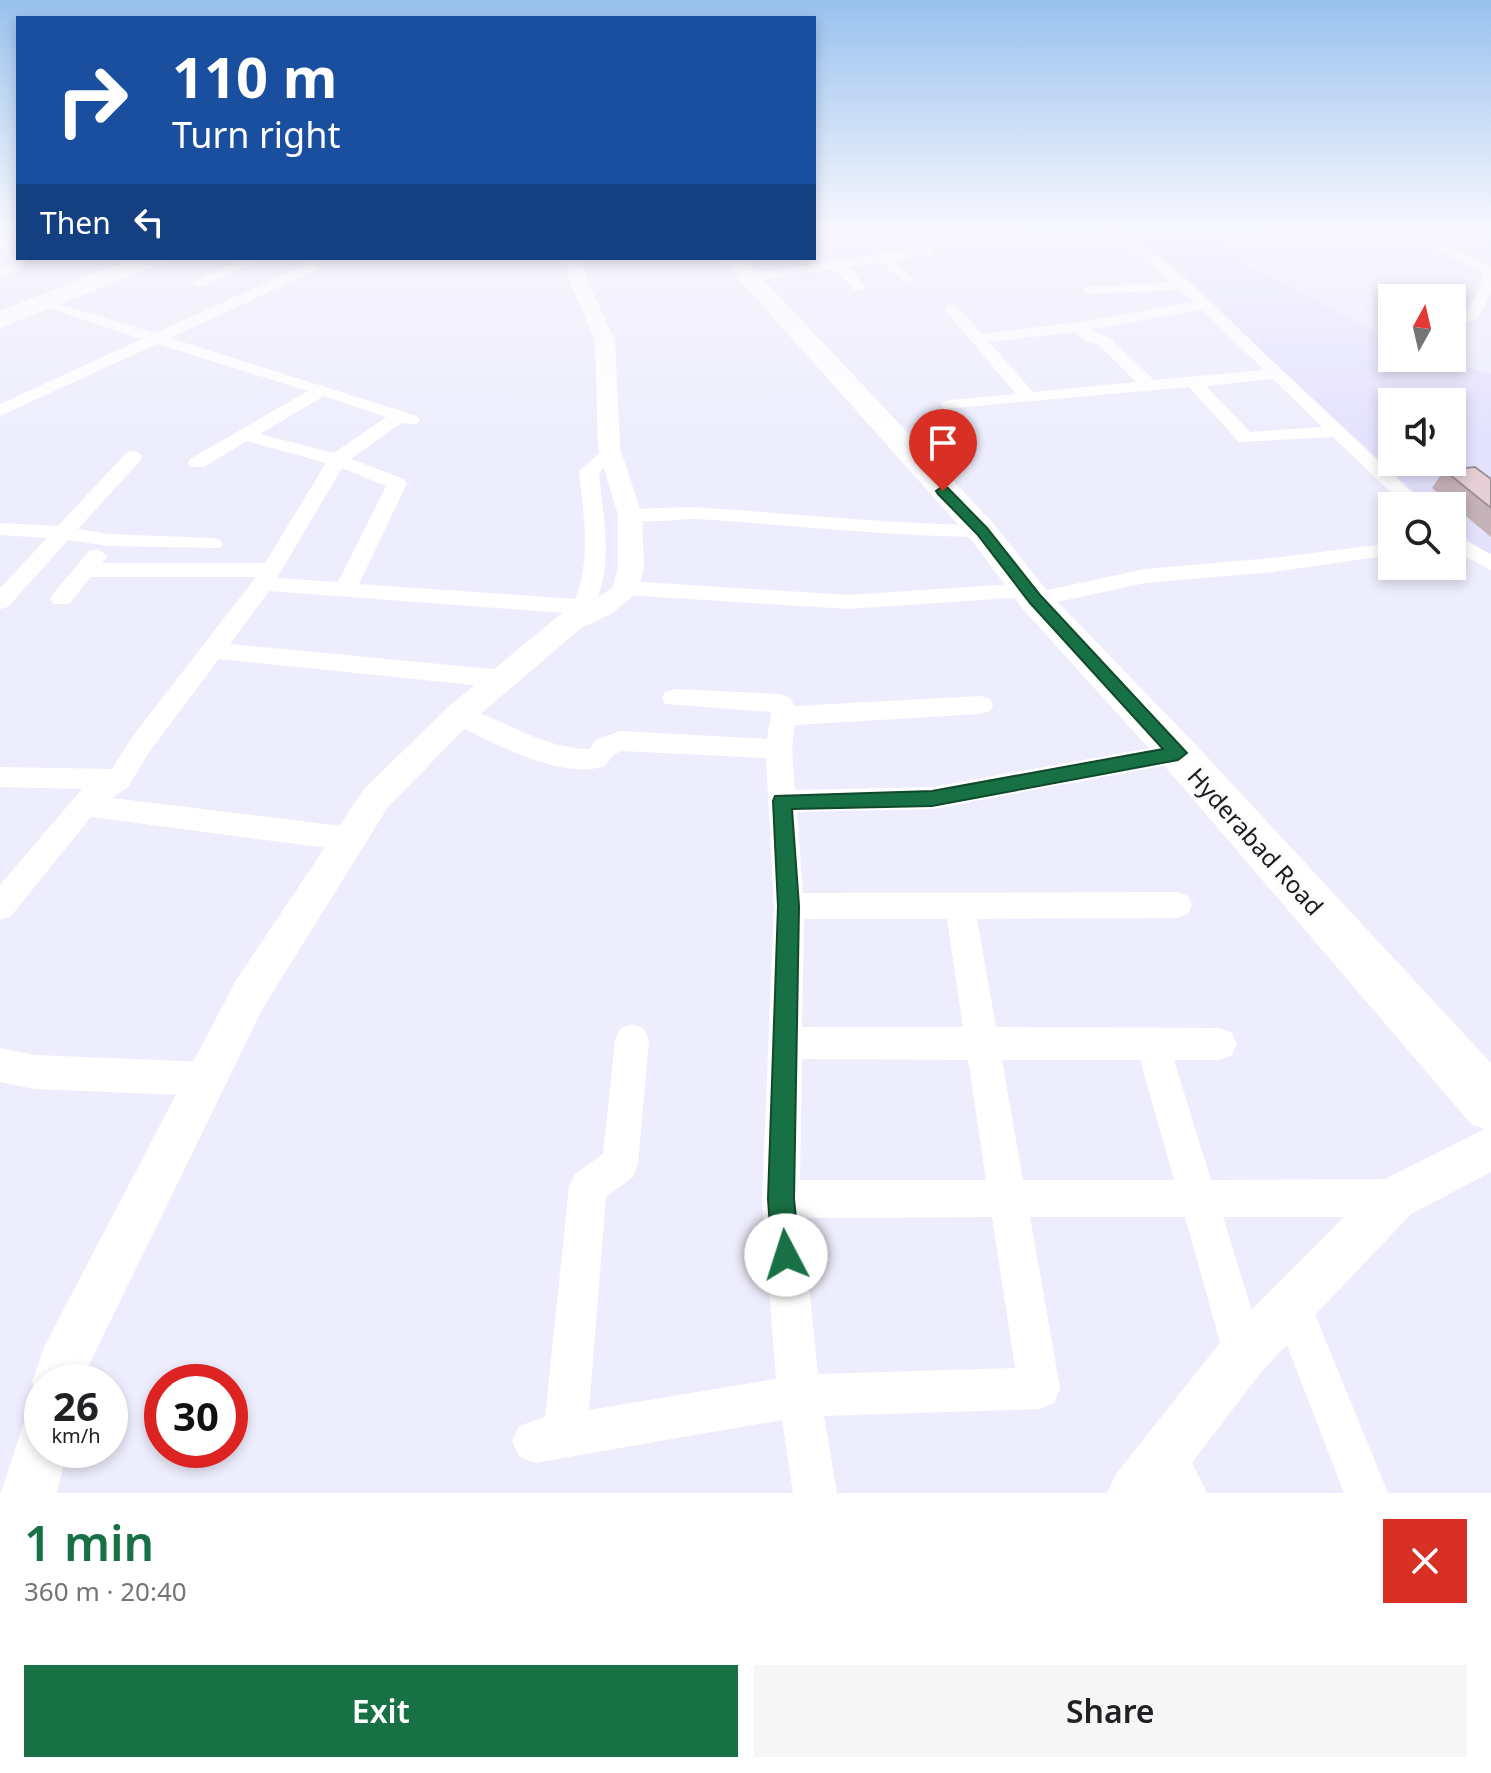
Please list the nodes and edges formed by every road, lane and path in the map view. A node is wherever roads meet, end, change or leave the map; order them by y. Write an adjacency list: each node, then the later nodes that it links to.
1 (57, 297): 7 (highway)
2 (247, 297): 15 (street)
3 (586, 297): 26 (street)
4 (766, 297): 33 (main road, Hyderabad Road)
5 (1196, 297): 8 (street)
6 (1486, 297): 11 (street)
7 (41, 303): 13 (highway); 15 (street)
8 (1205, 305): 14 (street); 17 (street)
9 (951, 308): 16 (street)
10 (1491, 314): 11 (street)
11 (1473, 316): 12 (street)
12 (1466, 318)
13 (0, 320)
14 (1078, 327): 16 (street); 19 (street)
15 (157, 339): 20 (street); 23 (street)
16 (977, 339): 21 (street)
17 (1275, 374): 18 (street); 24 (street)
18 (1193, 382): 19 (street); 24 (street)
19 (1149, 385): 21 (street)
20 (322, 390): 25 (street); 28 (street)
21 (1028, 397): 22 (street)
22 (950, 405)
23 (0, 411)
24 (1335, 431): 30 (street)
25 (244, 435): 28 (street); 29 (street)
26 (611, 453): 31 (street); 48 (street)
27 (133, 457): 34 (street)
28 (337, 460): 43 (street); 44 (street)
29 (197, 463)
30 (1401, 492)
31 (630, 515): 33 (street); 48 (street)
32 (0, 529): 34 (street)
33 (982, 531): 45 (main road, Hyderabad Road)
34 (63, 533): 37 (street); 47 (street)
35 (1483, 538): 36 (street)
36 (1466, 539)
37 (109, 540): 38 (street); 42 (street)
38 (213, 544)
39 (1466, 548): 41 (street)
40 (1378, 551): 45 (street)
41 (1491, 563)
42 (86, 570): 43 (street); 46 (street)
43 (267, 577): 44 (street); 49 (street)
44 (345, 590): 48 (street)
45 (1032, 595): 48 (street); 55 (main road, Hyderabad Road)
46 (61, 599)
47 (0, 602)
48 (595, 606): 50 (street)
49 (212, 650): 50 (street); 57 (street)
50 (502, 679): 53 (street)
51 (674, 698): 54 (street)
52 (981, 705): 54 (street)
53 (459, 715): 54 (street); 60 (street)
54 (782, 732): 58 (street)
55 (1178, 753): 58 (street); 72 (main road, Hyderabad Road)
56 (0, 777): 57 (street)
57 (119, 780): 59 (street)
58 (782, 801): 62 (street)
59 (84, 805): 60 (street); 63 (street)
60 (350, 839): 71 (street)
61 (1177, 905): 64 (street)
62 (789, 906): 64 (street); 66 (street)
63 (0, 907)
64 (960, 907): 68 (street)
65 (632, 1040): 81 (street)
66 (785, 1043): 68 (street); 77 (street)
67 (1220, 1044): 69 (street)
68 (984, 1045): 69 (street); 75 (street)
69 (1153, 1046): 74 (street)
70 (0, 1065): 71 (street)
71 (206, 1079): 80 (street)
72 (1491, 1104)
73 (1491, 1148): 76 (street)
74 (1196, 1197): 75 (street); 76 (street); 79 (street)
75 (1010, 1198): 77 (street); 81 (street)
76 (1395, 1198): 78 (street)
77 (781, 1199): 81 (street)
78 (1291, 1304): 79 (street); 87 (street)
79 (1244, 1353): 83 (street)
80 (63, 1364)
81 (799, 1396): 85 (street)
82 (36, 1468): 84 (street)
83 (1175, 1474): 86 (street)
84 (29, 1493)
85 (815, 1493)
86 (1135, 1493)
87 (1366, 1493)

